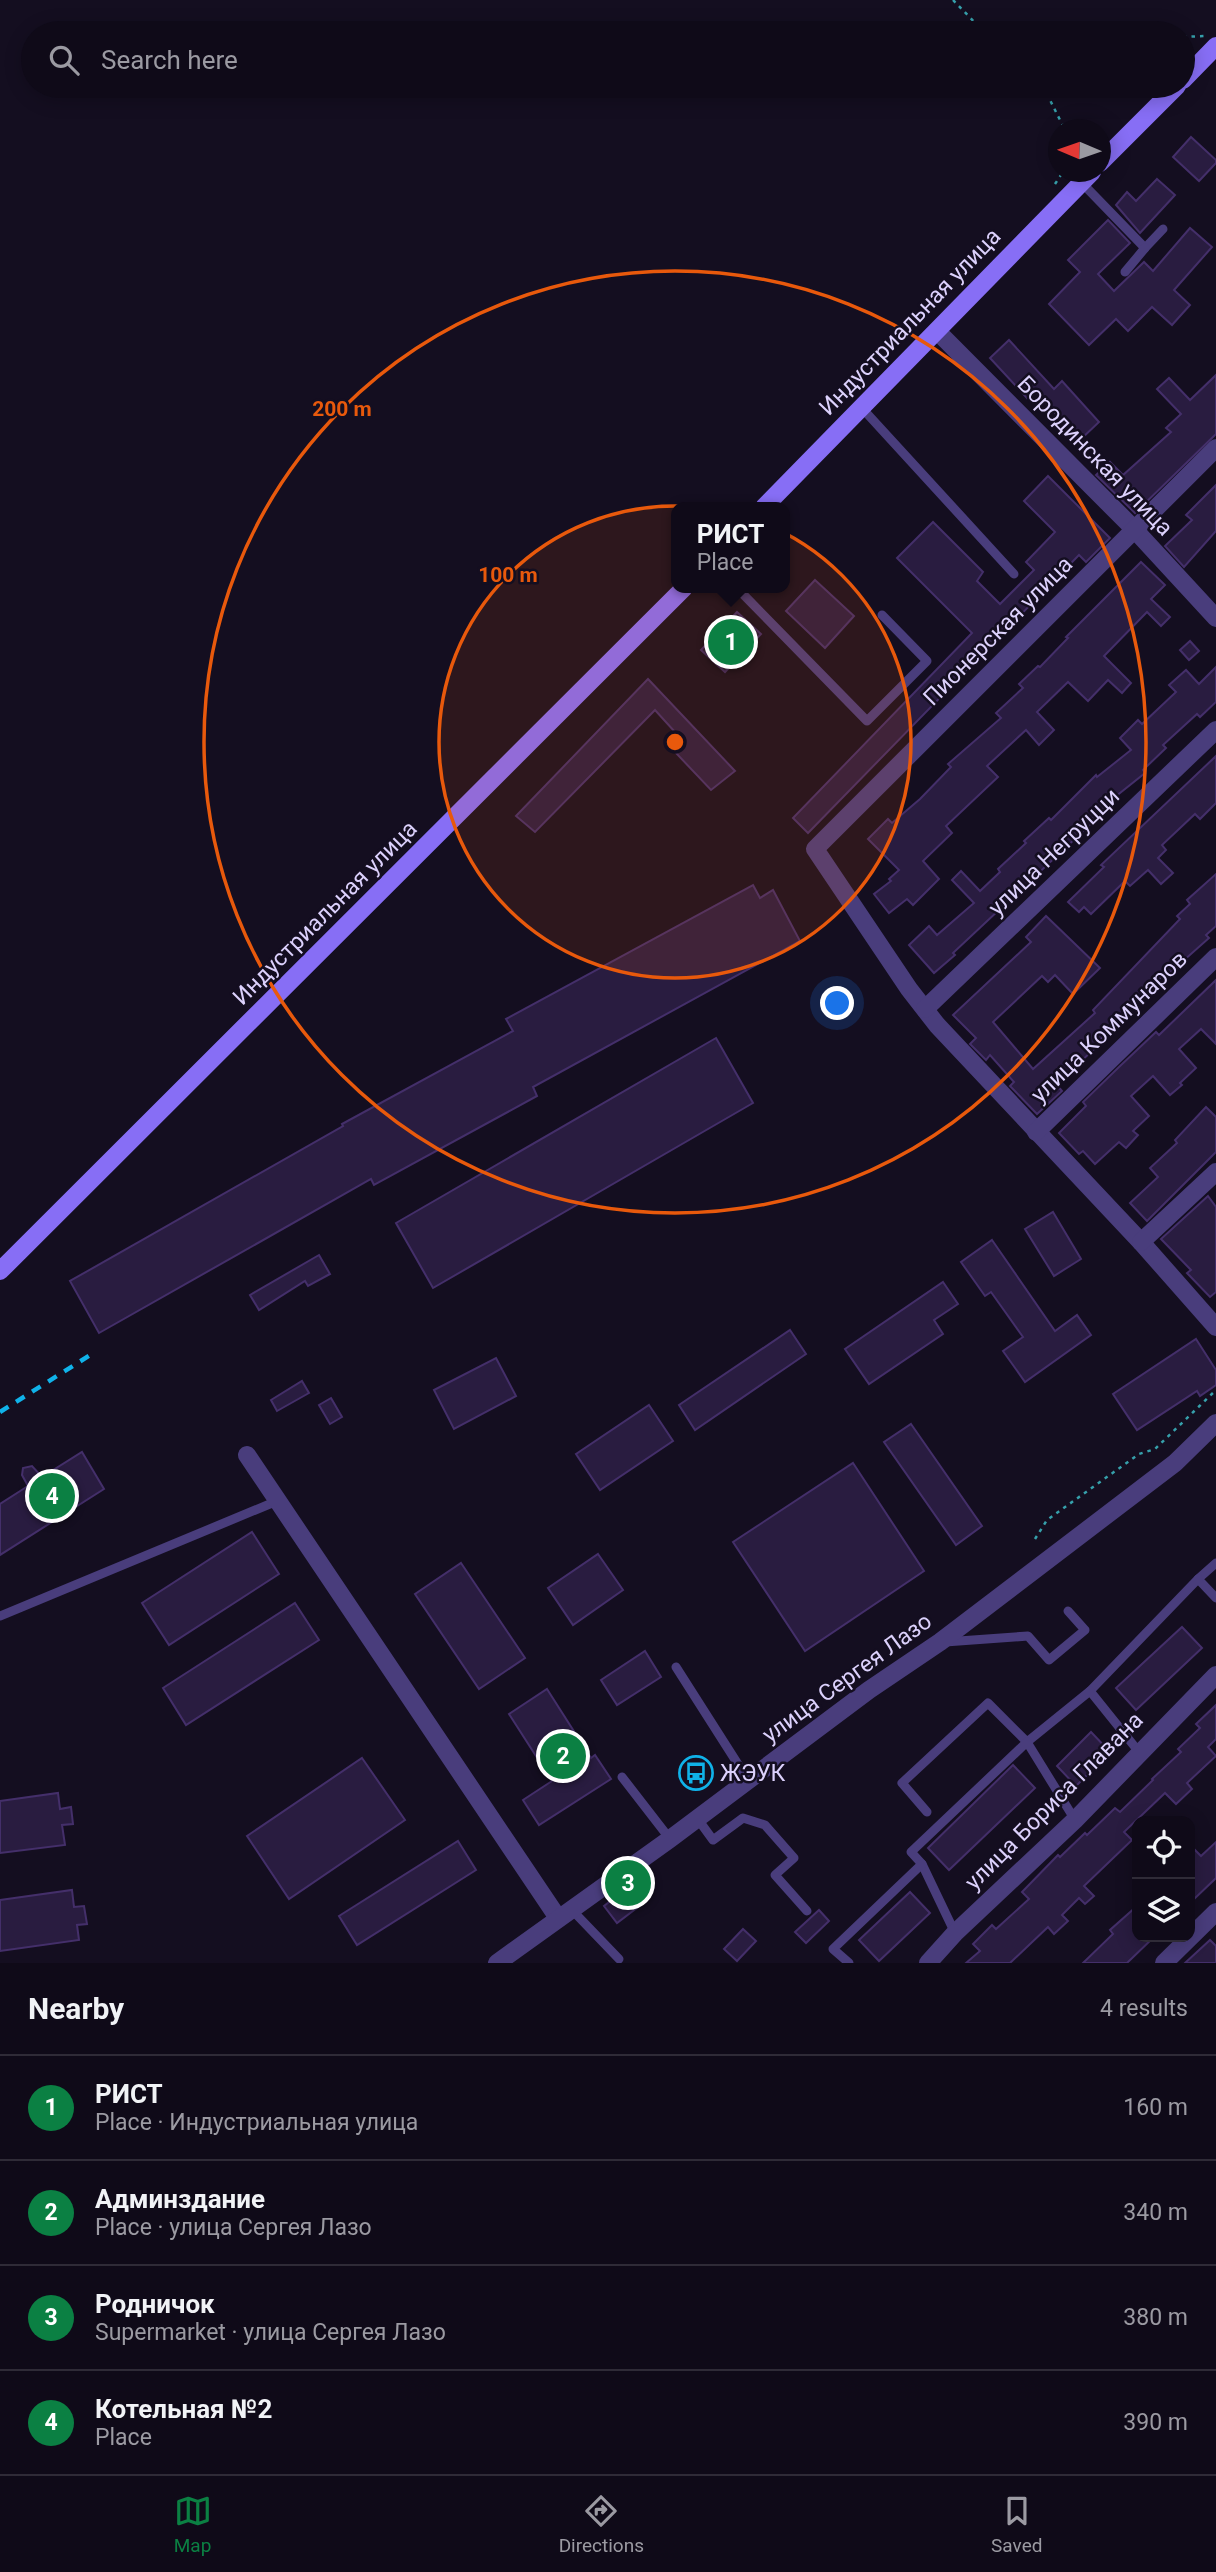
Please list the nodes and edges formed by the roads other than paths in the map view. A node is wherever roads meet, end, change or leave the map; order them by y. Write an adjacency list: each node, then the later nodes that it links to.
1 (1215, 41): 2 (main road)
2 (1195, 65)
3 (1165, 98): 4 (main road)
4 (1111, 153)
5 (1082, 182): 10 (main road, Индустриальная улица)
6 (1091, 182): 8 (lane)
7 (1163, 229): 8 (lane)
8 (1145, 248): 9 (lane)
9 (1125, 272)
10 (937, 331): 11 (main road, Индустриальная улица); 14 (street, Бородинская улица)
11 (861, 407): 13 (main road, Индустриальная улица); 15 (lane)
12 (1216, 448): 14 (street, Пионерская улица)
13 (769, 502)
14 (1134, 529): 19 (street, Бородинская улица); 22 (street, Пионерская улица)
15 (1014, 574)
16 (679, 593): 26 (main road, Индустриальная улица)
17 (742, 593): 18 (lane)
18 (882, 615)
19 (1216, 618)
20 (1216, 730): 22 (street, улица Негруцци)
21 (1216, 957): 23 (street, улица Коммунаров)
22 (925, 1009): 23 (street)
23 (1036, 1132): 25 (street)
24 (1216, 1172): 25 (street)
25 (1141, 1242): 27 (street)
26 (0, 1271)
27 (1216, 1327)
28 (1216, 1423): 36 (street, улица Сергея Лазо)
29 (247, 1455): 30 (street)
30 (277, 1501): 35 (lane); 51 (street)
31 (1216, 1563): 32 (lane)
32 (1198, 1580): 33 (lane); 39 (lane)
33 (1216, 1598)
34 (1068, 1611): 36 (lane)
35 (0, 1616)
36 (940, 1642): 43 (street, улица Сергея Лазо)
37 (676, 1667): 43 (lane)
38 (1216, 1675): 41 (street, улица Бориса Главана)
39 (1090, 1691): 40 (lane); 41 (lane)
40 (1027, 1742): 44 (lane); 46 (lane); 48 (lane)
41 (1139, 1752): 46 (street, улица Бориса Главана)
42 (622, 1777): 47 (lane)
43 (748, 1780): 45 (street, улица Сергея Лазо)
44 (927, 1812)
45 (697, 1818): 47 (street, улица Сергея Лазо); 49 (lane)
46 (1075, 1820): 52 (street, улица Бориса Главана)
47 (670, 1839): 51 (street, улица Сергея Лазо)
48 (922, 1864): 52 (lane); 55 (lane)
49 (807, 1911)
50 (1216, 1912): 57 (street)
51 (565, 1914): 53 (lane); 54 (street, улица Сергея Лазо)
52 (955, 1933): 56 (street, улица Бориса Главана)
53 (619, 1959)
54 (498, 1963)
55 (849, 1963)
56 (928, 1963)
57 (1164, 1963)

